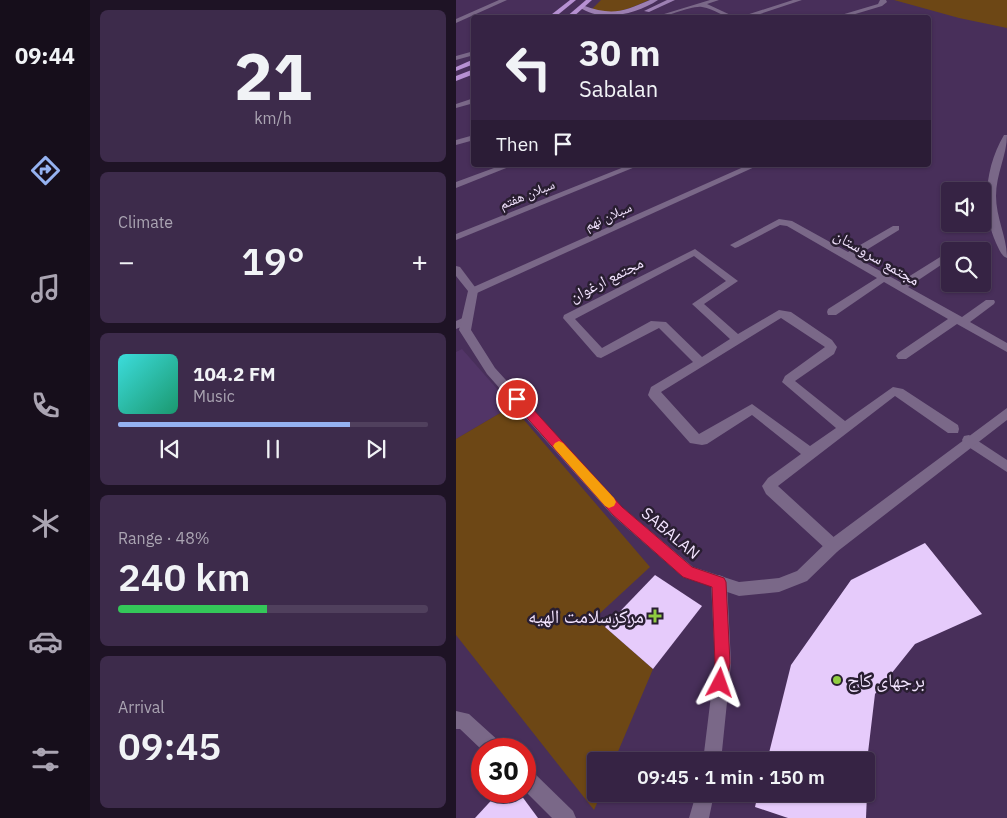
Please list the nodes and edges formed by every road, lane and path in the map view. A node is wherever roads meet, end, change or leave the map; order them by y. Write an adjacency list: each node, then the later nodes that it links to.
1 (504, 0): 20 (street)
2 (573, 0): 13 (main road)
3 (589, 0): 11 (main road)
4 (655, 0): 12 (main road)
5 (672, 0): 15 (main road)
6 (716, 0): 10 (street)
7 (799, 0): 18 (street)
8 (883, 0): 9 (street)
9 (870, 3): 19 (street)
10 (701, 4): 16 (street); 17 (street)
11 (582, 7): 12 (main road); 14 (main road)
12 (620, 14)
13 (554, 15)
14 (572, 15)
15 (639, 15)
16 (664, 15)
17 (727, 15)
18 (750, 15)
19 (841, 15)
20 (456, 21)
21 (471, 55): 22 (street)
22 (456, 58)
23 (471, 62): 24 (main road)
24 (456, 69)
25 (471, 72): 26 (main road)
26 (456, 79)
27 (471, 101): 28 (street)
28 (456, 106)
29 (1007, 137): 39 (street)
30 (471, 138): 31 (street)
31 (456, 143)
32 (505, 167): 35 (street)
33 (631, 167): 37 (street, سبلان هفتم)
34 (751, 167): 45 (street, سبلان نهم)
35 (456, 185)
36 (896, 228): 40 (street)
37 (456, 237)
38 (735, 245): 40 (street, مجتمع سروستان)
39 (1007, 254)
40 (846, 257): 43 (street, مجتمع سروستان)
41 (941, 261): 44 (street)
42 (456, 269): 45 (street)
43 (882, 278): 44 (street, مجتمع سروستان); 47 (street)
44 (900, 287): 48 (street, مجتمع سروستان)
45 (473, 291): 49 (street, SABALAN)
46 (990, 302): 48 (street)
47 (832, 312)
48 (959, 321): 51 (street, مجتمع سروستان); 52 (street)
49 (462, 322): 61 (street, SABALAN)
50 (738, 340): 53 (street); 53 (street, مجتمع ارغوان); 55 (street)
51 (1007, 348)
52 (902, 356)
53 (701, 363): 58 (street)
54 (1007, 413): 57 (street, SABALAN)
55 (845, 428): 56 (street); 58 (street)
56 (953, 429)
57 (969, 440): 59 (street); 60 (street, SABALAN)
58 (810, 454): 60 (street)
59 (1007, 467)
60 (833, 546): 61 (street, SABALAN)
61 (719, 582): 64 (street)
62 (456, 720): 63 (street)
63 (483, 738)
64 (713, 752)
65 (536, 789): 67 (street)
66 (703, 802): 68 (street)
67 (566, 818)
68 (698, 818)

